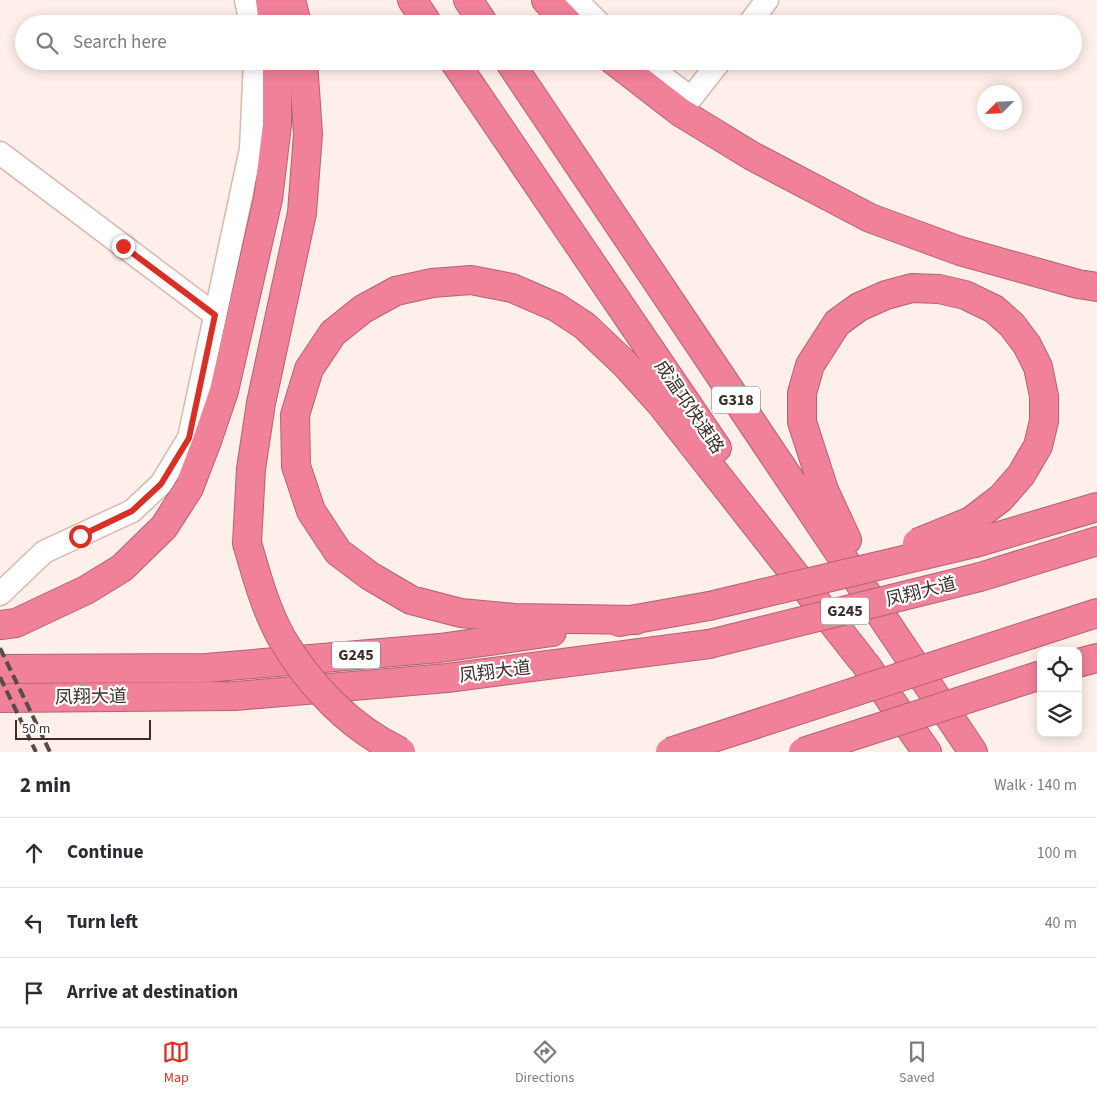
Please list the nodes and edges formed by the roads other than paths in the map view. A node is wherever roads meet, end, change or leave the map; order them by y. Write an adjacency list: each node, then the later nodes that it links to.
1 (246, 0): 9 (street)
2 (270, 0): 10 (highway)
3 (291, 0): 11 (highway)
4 (412, 0): 12 (highway)
5 (468, 0): 13 (highway)
6 (546, 0): 14 (highway)
7 (576, 0): 15 (street)
8 (767, 0): 16 (street)
9 (249, 15)
10 (272, 15)
11 (295, 15)
12 (422, 15)
13 (478, 15)
14 (560, 15)
15 (591, 15)
16 (756, 15)
17 (255, 70): 28 (street)
18 (277, 70): 36 (highway)
19 (304, 70): 44 (highway, bridge)
20 (460, 70): 38 (highway, 成温邛快速路 / G318)
21 (515, 70): 35 (highway, G318)
22 (629, 70): 25 (highway)
23 (651, 70): 25 (street)
24 (713, 70): 25 (street)
25 (685, 105): 27 (highway)
26 (0, 153): 28 (street)
27 (1097, 287)
28 (215, 315): 32 (street)
29 (1097, 507): 30 (highway, G245)
30 (973, 532): 34 (highway, 凤翔大道 / G245, bridge); 35 (highway)
31 (1097, 541): 42 (highway, 凤翔大道 / G245, bridge)
32 (0, 594)
33 (1097, 613): 45 (highway, bridge)
34 (636, 620): 38 (highway); 40 (highway, 凤翔大道 / G245)
35 (885, 621): 43 (highway, G318)
36 (0, 625)
37 (1097, 658): 39 (highway)
38 (862, 660): 47 (highway, 成温邛快速路 / G318)
39 (1082, 662)
40 (0, 669)
41 (1037, 676): 46 (highway, bridge)
42 (0, 698)
43 (971, 747)
44 (401, 752)
45 (670, 752)
46 (803, 752)
47 (926, 752)

